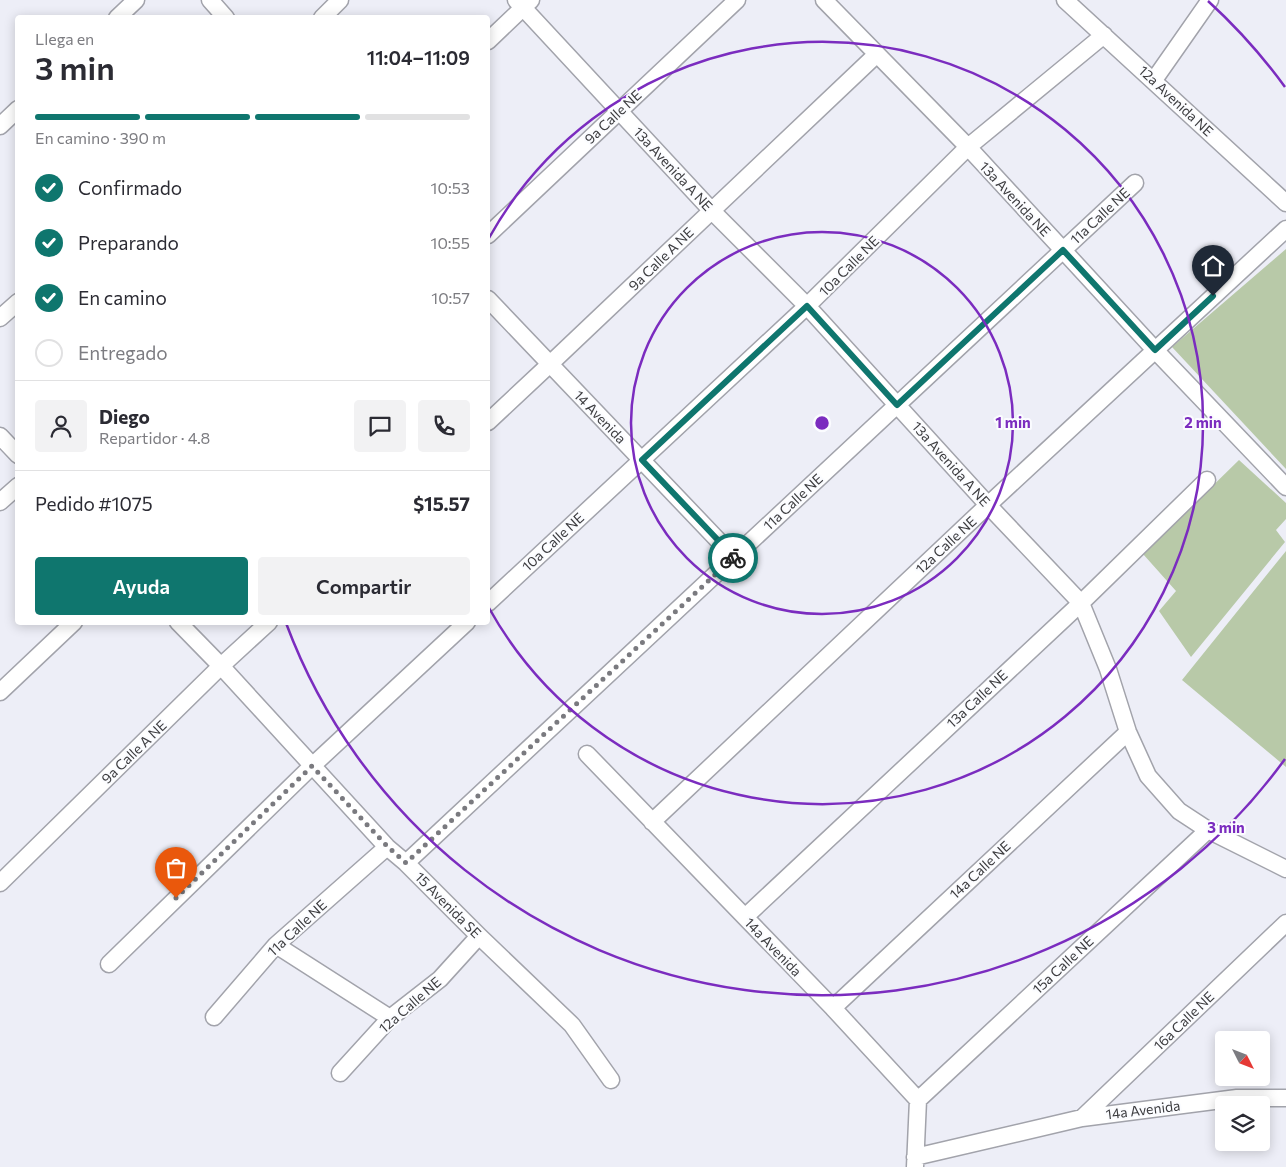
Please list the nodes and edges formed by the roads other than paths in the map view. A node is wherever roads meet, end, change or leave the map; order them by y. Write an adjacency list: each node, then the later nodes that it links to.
1 (136, 0): 9 (street)
2 (210, 0): 10 (street)
3 (340, 0): 11 (street)
4 (738, 0): 16 (street, 9a Calle NE)
5 (824, 0): 14 (street, 13a Avenida NE)
6 (1065, 0): 12 (street, 12a Avenida NE)
7 (1210, 0): 15 (street)
8 (524, 2): 13 (street); 16 (street, 13a Avenida A NE)
9 (120, 15)
10 (223, 15)
11 (325, 15)
12 (1104, 35): 15 (street, 12a Avenida NE); 19 (street, 10a Calle NE)
13 (490, 39)
14 (877, 54): 19 (street, 13a Avenida NE); 22 (street, 9a Calle A NE)
15 (1154, 80): 21 (street, 12a Avenida NE)
16 (619, 111): 22 (street, 13a Avenida A NE); 24 (street, 9a Calle NE)
17 (15, 112): 18 (street)
18 (0, 126)
19 (968, 148): 25 (street, 13a Avenida NE); 28 (street, 10a Calle NE)
20 (1135, 183): 25 (street, 11a Calle NE)
21 (1286, 203)
22 (712, 211): 28 (street, 13a Avenida A NE); 31 (street, 9a Calle A NE)
23 (1286, 229): 30 (street, 12a Calle NE)
24 (490, 233)
25 (1063, 250): 30 (street, 13a Avenida NE); 32 (street, 11a Calle NE)
26 (490, 301): 31 (street, 14 Avenida)
27 (15, 305): 29 (street)
28 (807, 306): 32 (street, 13a Avenida A NE); 36 (street, 10a Calle NE)
29 (0, 318)
30 (1155, 350): 38 (street, 13a Avenida NE); 41 (street, 12a Calle NE)
31 (550, 364): 33 (street, 9a Calle A NE); 36 (street, 14 Avenida)
32 (897, 405): 41 (street, 13a Avenida A NE); 42 (street, 11a Calle NE)
33 (490, 420)
34 (0, 436): 35 (street)
35 (15, 452)
36 (642, 460): 42 (street, 14 Avenida); 43 (street, 10a Calle NE)
37 (1207, 480): 44 (street, 13a Calle NE)
38 (1286, 487)
39 (15, 489): 40 (street)
40 (0, 502)
41 (988, 505): 44 (street, 13a Avenida A NE); 54 (street, 12a Calle NE)
42 (734, 557): 57 (street, 11a Calle NE)
43 (490, 601)
44 (1081, 602): 51 (street, 13a Avenida A NE); 60 (street, 13a Calle NE)
45 (71, 625): 50 (street)
46 (181, 625): 49 (street, 15 Avenida SE)
47 (266, 625): 49 (street, 9a Calle A NE)
48 (464, 625): 53 (street)
49 (221, 666): 53 (street, 15 Avenida SE); 59 (street, 9a Calle A NE)
50 (0, 692)
51 (1128, 732): 55 (street, 13a Avenida A NE); 65 (street, 14a Calle NE)
52 (587, 754): 54 (street, 14a Avenida)
53 (312, 766): 56 (street, 15 Avenida SE); 64 (street)
54 (652, 822): 60 (street, 14a Avenida)
55 (1208, 830): 58 (street, 13a Avenida A NE); 71 (street, 15a Calle NE)
56 (388, 847): 57 (street, 15 Avenida SE); 63 (street, 11a Calle NE)
57 (406, 863): 62 (street, 15 Avenida SE)
58 (1286, 869)
59 (0, 883)
60 (745, 917): 65 (street, 14a Avenida)
61 (1286, 923): 72 (street, 16a Calle NE)
62 (479, 936): 67 (street, 12a Calle NE); 69 (street, 15 Avenida SE)
63 (276, 944): 66 (street, 11a Calle NE); 67 (street)
64 (109, 964)
65 (833, 1008): 71 (street, 14a Avenida)
66 (214, 1017)
67 (390, 1018): 68 (street, 12a Calle NE)
68 (340, 1073)
69 (612, 1080)
70 (1286, 1098): 72 (street, 14a Avenida)
71 (918, 1100): 73 (street, 14a Avenida)
72 (1082, 1118): 73 (street, 14a Avenida)
73 (915, 1162)

